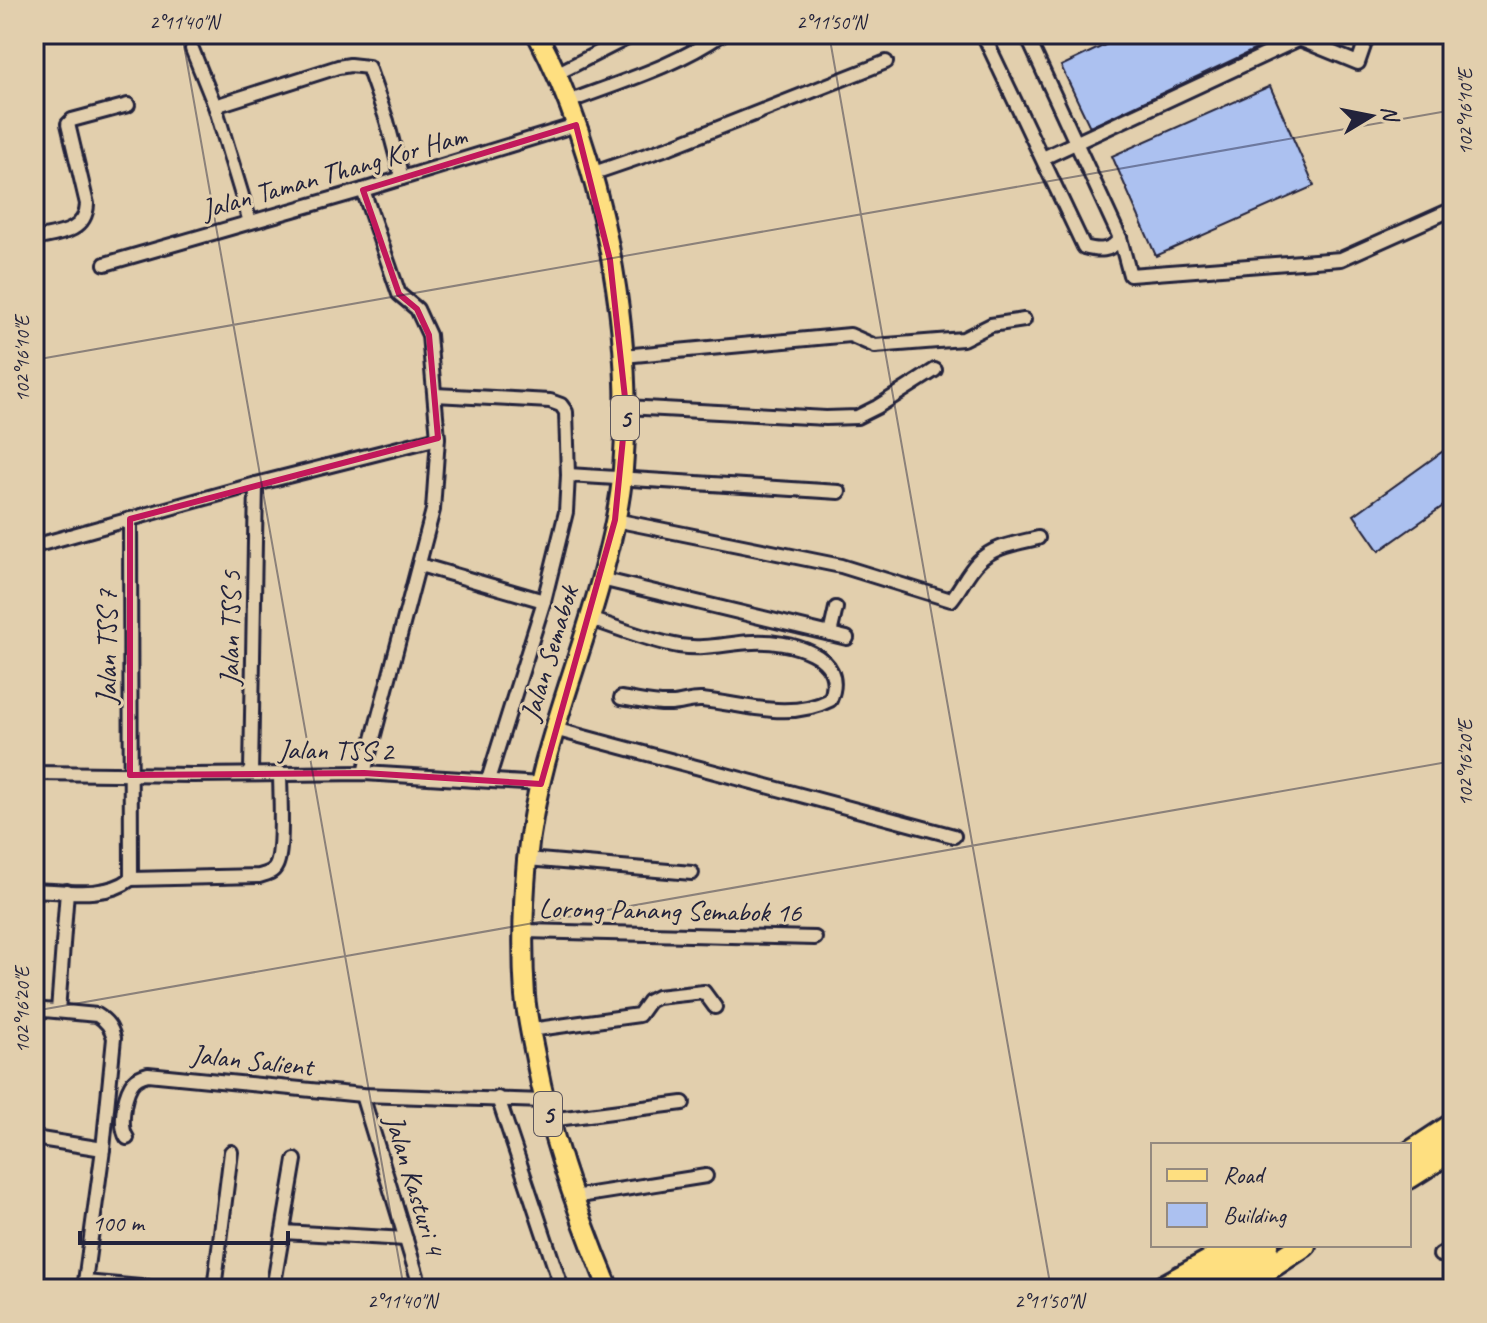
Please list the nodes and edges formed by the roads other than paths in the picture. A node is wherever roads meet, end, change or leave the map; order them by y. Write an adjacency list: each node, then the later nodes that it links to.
1 (537, 34): 9 (main road, Jalan Semabok / 5)
2 (635, 34): 9 (street)
3 (722, 34): 10 (street)
4 (983, 34): 15 (street)
5 (1026, 34): 14 (street)
6 (1368, 34): 14 (street)
7 (192, 49): 12 (street)
8 (886, 62): 16 (street)
9 (558, 73): 10 (main road, Jalan Semabok / 5)
10 (568, 102): 13 (main road, Jalan Semabok / 5)
11 (128, 105): 22 (street)
12 (215, 106): 17 (street); 20 (street)
13 (576, 125): 16 (main road, Jalan Semabok / 5); 17 (street, Jalan Taman Thang Kor Ham)
14 (1076, 143): 15 (street); 21 (street)
15 (1043, 158): 21 (street)
16 (591, 174): 25 (main road, Jalan Semabok / 5)
17 (402, 178): 18 (street, Jalan Taman Thang Kor Ham)
18 (363, 190): 20 (street, Jalan Taman Thang Kor Ham); 27 (street)
19 (1453, 209): 21 (street)
20 (250, 222): 23 (street, Jalan Taman Thang Kor Ham)
21 (1120, 238)
22 (34, 239)
23 (105, 264)
24 (1024, 320): 25 (street)
25 (623, 356): 28 (main road, Jalan Semabok / 5)
26 (935, 370): 28 (street)
27 (435, 395): 29 (street); 30 (street, Jalan Semabok)
28 (626, 407): 31 (main road, Jalan Semabok / 5)
29 (438, 438): 32 (street); 38 (street)
30 (568, 475): 31 (street); 40 (street, Jalan Semabok)
31 (622, 480): 33 (street); 35 (main road, Jalan Semabok / 5)
32 (256, 484): 34 (street); 48 (street, Jalan TSS 5)
33 (839, 492)
34 (130, 519): 37 (street); 51 (street, Jalan TSS 7)
35 (615, 520): 36 (street); 39 (main road, Jalan Semabok / 5)
36 (1038, 538)
37 (34, 546)
38 (420, 565): 40 (street); 50 (street)
39 (601, 579): 42 (main road, Jalan Semabok / 5); 43 (street)
40 (544, 601): 52 (street, Jalan Semabok)
41 (836, 608): 43 (street)
42 (590, 619): 45 (street); 46 (main road, Jalan Semabok / 5)
43 (830, 634): 44 (street)
44 (847, 638)
45 (621, 698)
46 (554, 729): 53 (main road, Jalan Semabok / 5); 54 (street)
47 (34, 773): 51 (street, Jalan TSS 2)
48 (251, 773): 49 (street, Jalan TSS 2); 51 (street, Jalan TSS 2)
49 (280, 773): 50 (street, Jalan TSS 2); 57 (street)
50 (364, 773): 52 (street, Jalan TSS 2)
51 (130, 775): 57 (street, Jalan TSS 7)
52 (488, 780): 53 (street, Jalan TSS 2)
53 (541, 784): 55 (main road, Jalan Semabok / 5)
54 (954, 836)
55 (527, 859): 56 (street); 60 (main road, Jalan Semabok / 5)
56 (692, 873)
57 (131, 879): 59 (street)
58 (34, 890): 59 (street)
59 (67, 891): 64 (street)
60 (524, 931): 61 (street, Lorong Panang Semabok 16); 65 (main road, Jalan Semabok / 5)
61 (815, 938)
62 (715, 1007): 65 (street)
63 (34, 1009): 64 (street)
64 (58, 1011): 74 (street)
65 (530, 1030): 68 (main road, Jalan Semabok / 5)
66 (362, 1095): 67 (street, Jalan Salient); 73 (street, Jalan Salient); 83 (street, Jalan Kasturi 4)
67 (506, 1098): 68 (street, Jalan Salient); 95 (street)
68 (544, 1101): 70 (main road, Jalan Semabok / 5)
69 (683, 1103): 70 (street)
70 (549, 1120): 81 (main road, Jalan Semabok / 5)
71 (1453, 1125): 78 (highway)
72 (34, 1138): 74 (street)
73 (127, 1138)
74 (103, 1149): 90 (street)
75 (1453, 1149): 79 (highway)
76 (231, 1152): 92 (street)
77 (295, 1160): 82 (street)
78 (1411, 1170)
79 (1411, 1170)
80 (706, 1176): 81 (street)
81 (573, 1197): 96 (main road, Jalan Semabok / 5)
82 (283, 1232): 83 (street); 93 (street)
83 (406, 1239): 94 (street, Jalan Kasturi 4)
84 (1235, 1247): 97 (highway)
85 (1264, 1247): 98 (highway)
86 (1301, 1247): 99 (highway)
87 (1318, 1247): 100 (highway)
88 (1453, 1247): 89 (street)
89 (1440, 1255)
90 (84, 1286): 91 (street)
91 (163, 1289)
92 (214, 1289)
93 (273, 1289)
94 (421, 1289)
95 (562, 1289)
96 (609, 1289)
97 (1160, 1289)
98 (1198, 1289)
99 (1237, 1289)
100 (1265, 1289)

